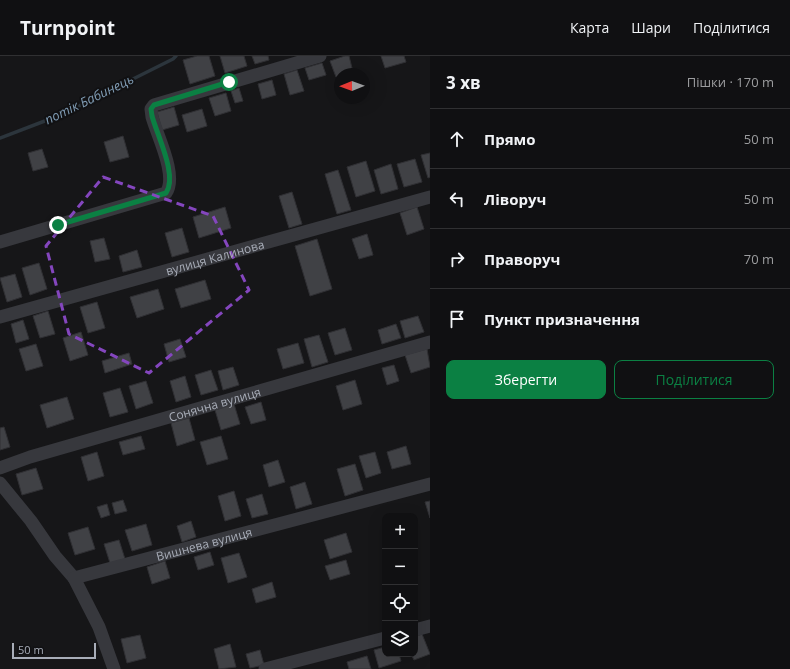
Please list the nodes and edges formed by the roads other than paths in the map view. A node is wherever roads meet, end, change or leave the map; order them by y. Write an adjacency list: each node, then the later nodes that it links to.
1 (320, 56): 3 (street)
2 (430, 197): 4 (street, вулиця Калинова)
3 (0, 242)
4 (0, 317)
5 (430, 342): 6 (street, Сонячна вулиця)
6 (0, 468)
7 (0, 483): 9 (street)
8 (430, 484): 9 (street, Вишнева вулиця)
9 (74, 578): 13 (street)
10 (430, 626): 11 (street)
11 (418, 629)
12 (382, 639): 14 (street)
13 (114, 669)
14 (265, 669)

